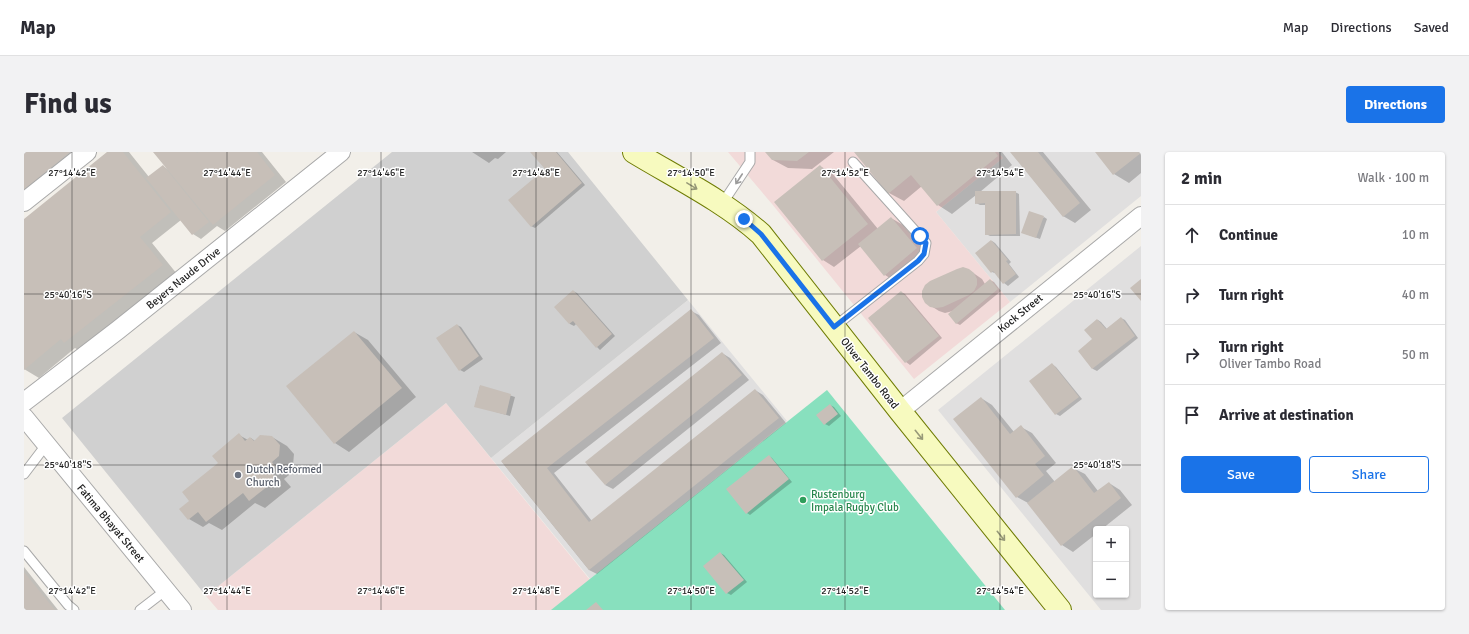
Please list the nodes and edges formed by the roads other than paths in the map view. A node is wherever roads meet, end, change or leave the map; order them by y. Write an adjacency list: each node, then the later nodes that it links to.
1 (87, 152): 6 (street)
2 (341, 152): 10 (street, Beyers Naude Drive)
3 (634, 152): 7 (main road, Oliver Tambo Road, one-way to 7)
4 (750, 152): 7 (lane, one-way to 7)
5 (853, 162): 9 (lane)
6 (24, 202)
7 (722, 204): 9 (main road, Oliver Tambo Road)
8 (1141, 216): 11 (street, Kock Street)
9 (834, 327): 11 (main road, Oliver Tambo Road)
10 (24, 402)
11 (900, 411): 20 (main road, Oliver Tambo Road, one-way to 20)
12 (24, 417): 13 (street, Fatima Bhayat Street)
13 (46, 445): 14 (lane); 16 (street, Fatima Bhayat Street)
14 (24, 474)
15 (24, 551): 17 (lane)
16 (166, 590): 18 (lane); 19 (street, Fatima Bhayat Street)
17 (74, 610)
18 (140, 610)
19 (182, 610)
20 (1060, 610)

